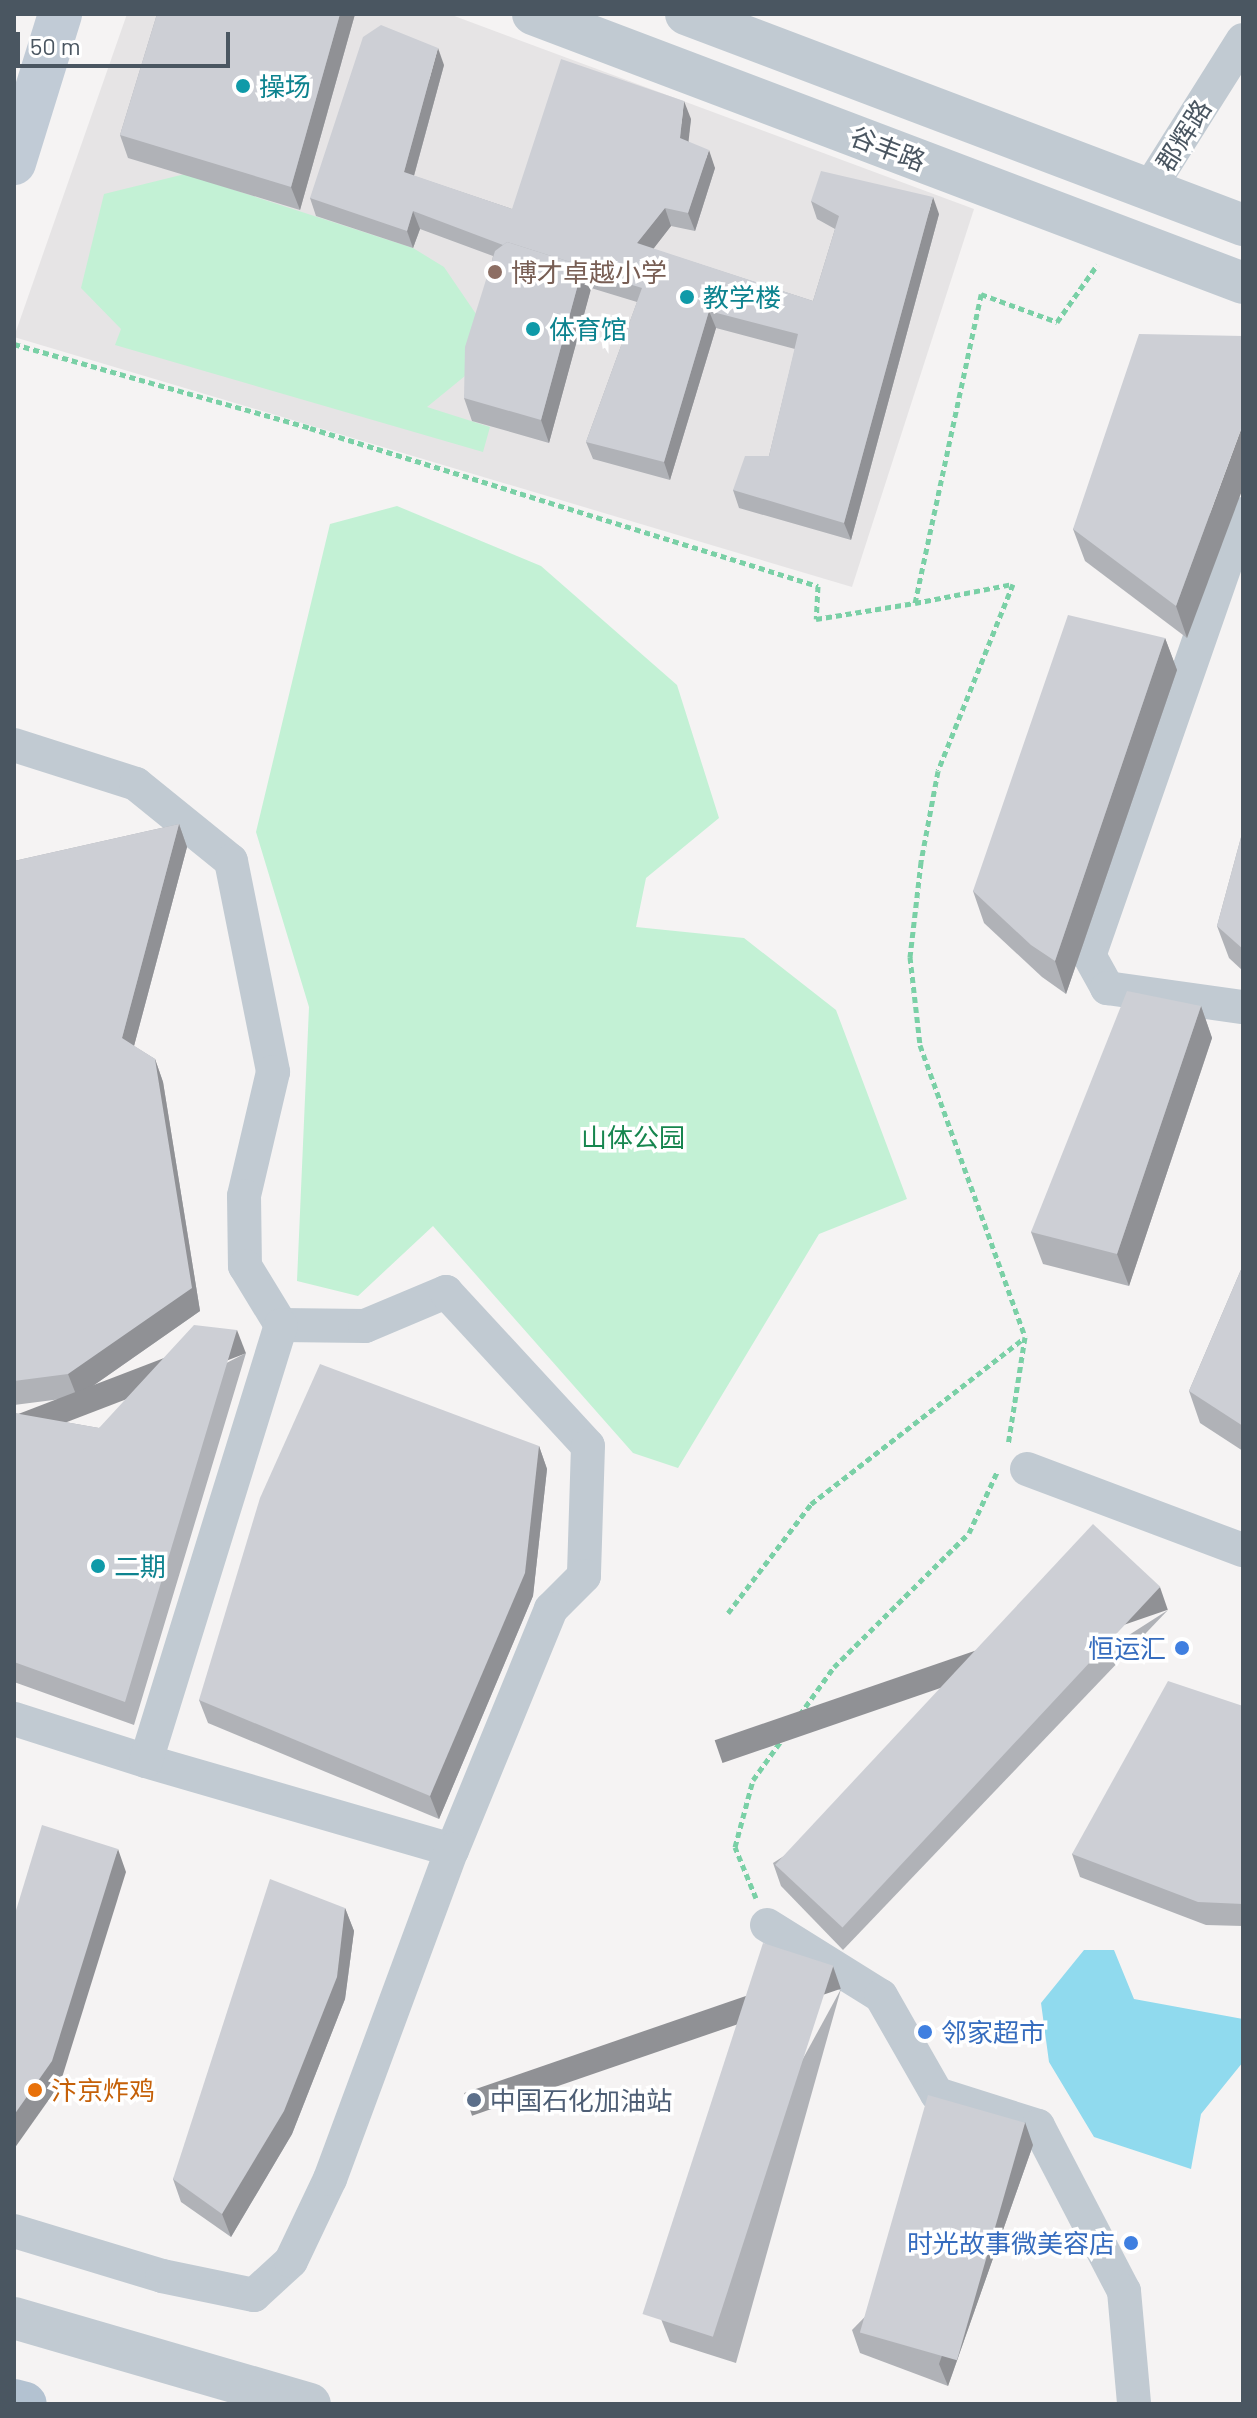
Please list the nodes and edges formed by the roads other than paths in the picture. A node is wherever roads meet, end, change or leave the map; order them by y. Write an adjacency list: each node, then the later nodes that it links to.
1 (60, 14): 5 (main road)
2 (533, 14): 8 (street, 谷丰路)
3 (686, 14): 6 (street, 谷丰路)
4 (1243, 40): 6 (street, 郡辉路)
5 (14, 163)
6 (1149, 189): 7 (street, 谷丰路)
7 (1243, 225)
8 (1243, 283)
9 (1243, 514): 11 (street)
10 (14, 745): 12 (street)
11 (1243, 1007)
12 (281, 1325): 16 (street); 17 (street)
13 (1017, 1459): 14 (street)
14 (1243, 1550)
15 (14, 1719): 16 (street)
16 (146, 1761): 17 (street)
17 (452, 1850): 19 (street)
18 (767, 1925): 24 (street)
19 (14, 2231)
20 (14, 2318): 23 (street)
21 (14, 2401): 22 (main road)
22 (25, 2404)
23 (310, 2404)
24 (1134, 2404)

